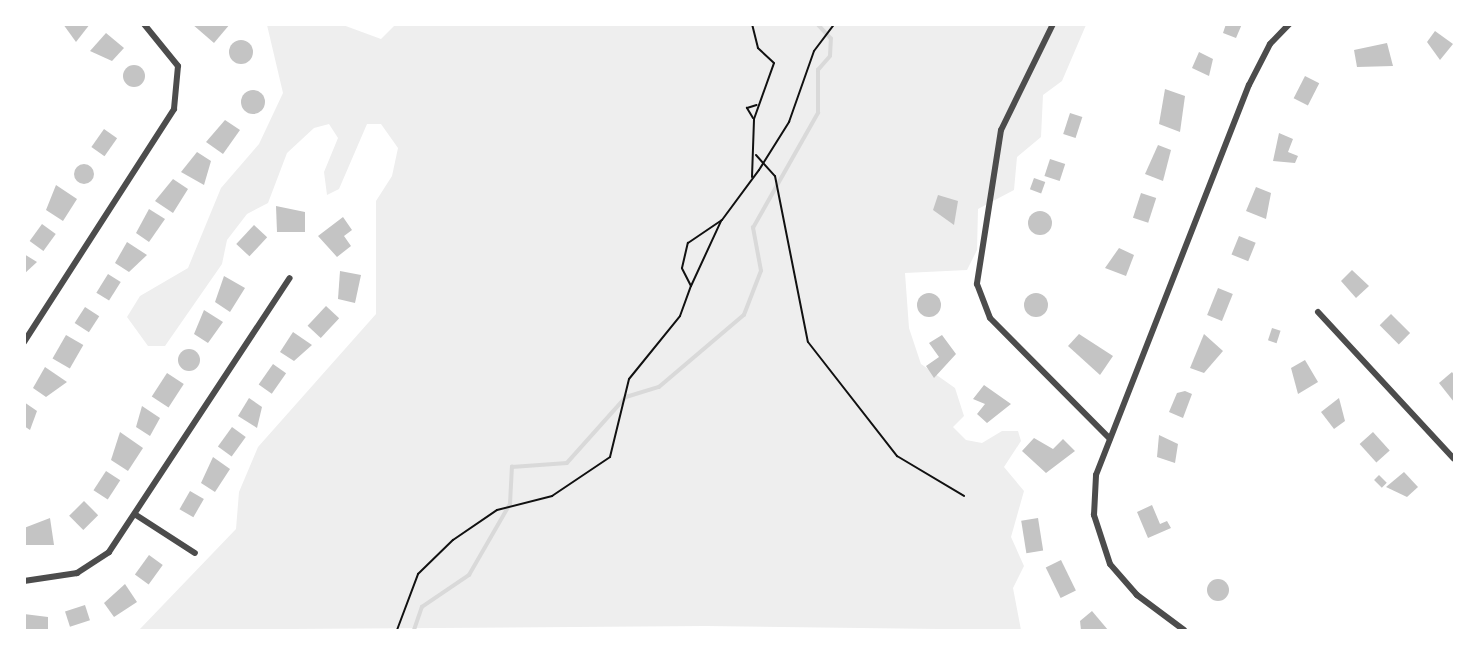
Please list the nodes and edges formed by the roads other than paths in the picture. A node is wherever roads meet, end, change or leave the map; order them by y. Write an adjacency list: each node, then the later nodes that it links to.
1 (145, 24): 6 (street)
2 (1053, 24): 7 (street)
3 (1289, 24): 7 (street)
4 (290, 278): 9 (street)
5 (1318, 312): 8 (street)
6 (24, 342)
7 (1110, 439): 12 (street)
8 (1454, 459)
9 (136, 515): 10 (street); 11 (street)
10 (195, 552)
11 (24, 581)
12 (1184, 631)

